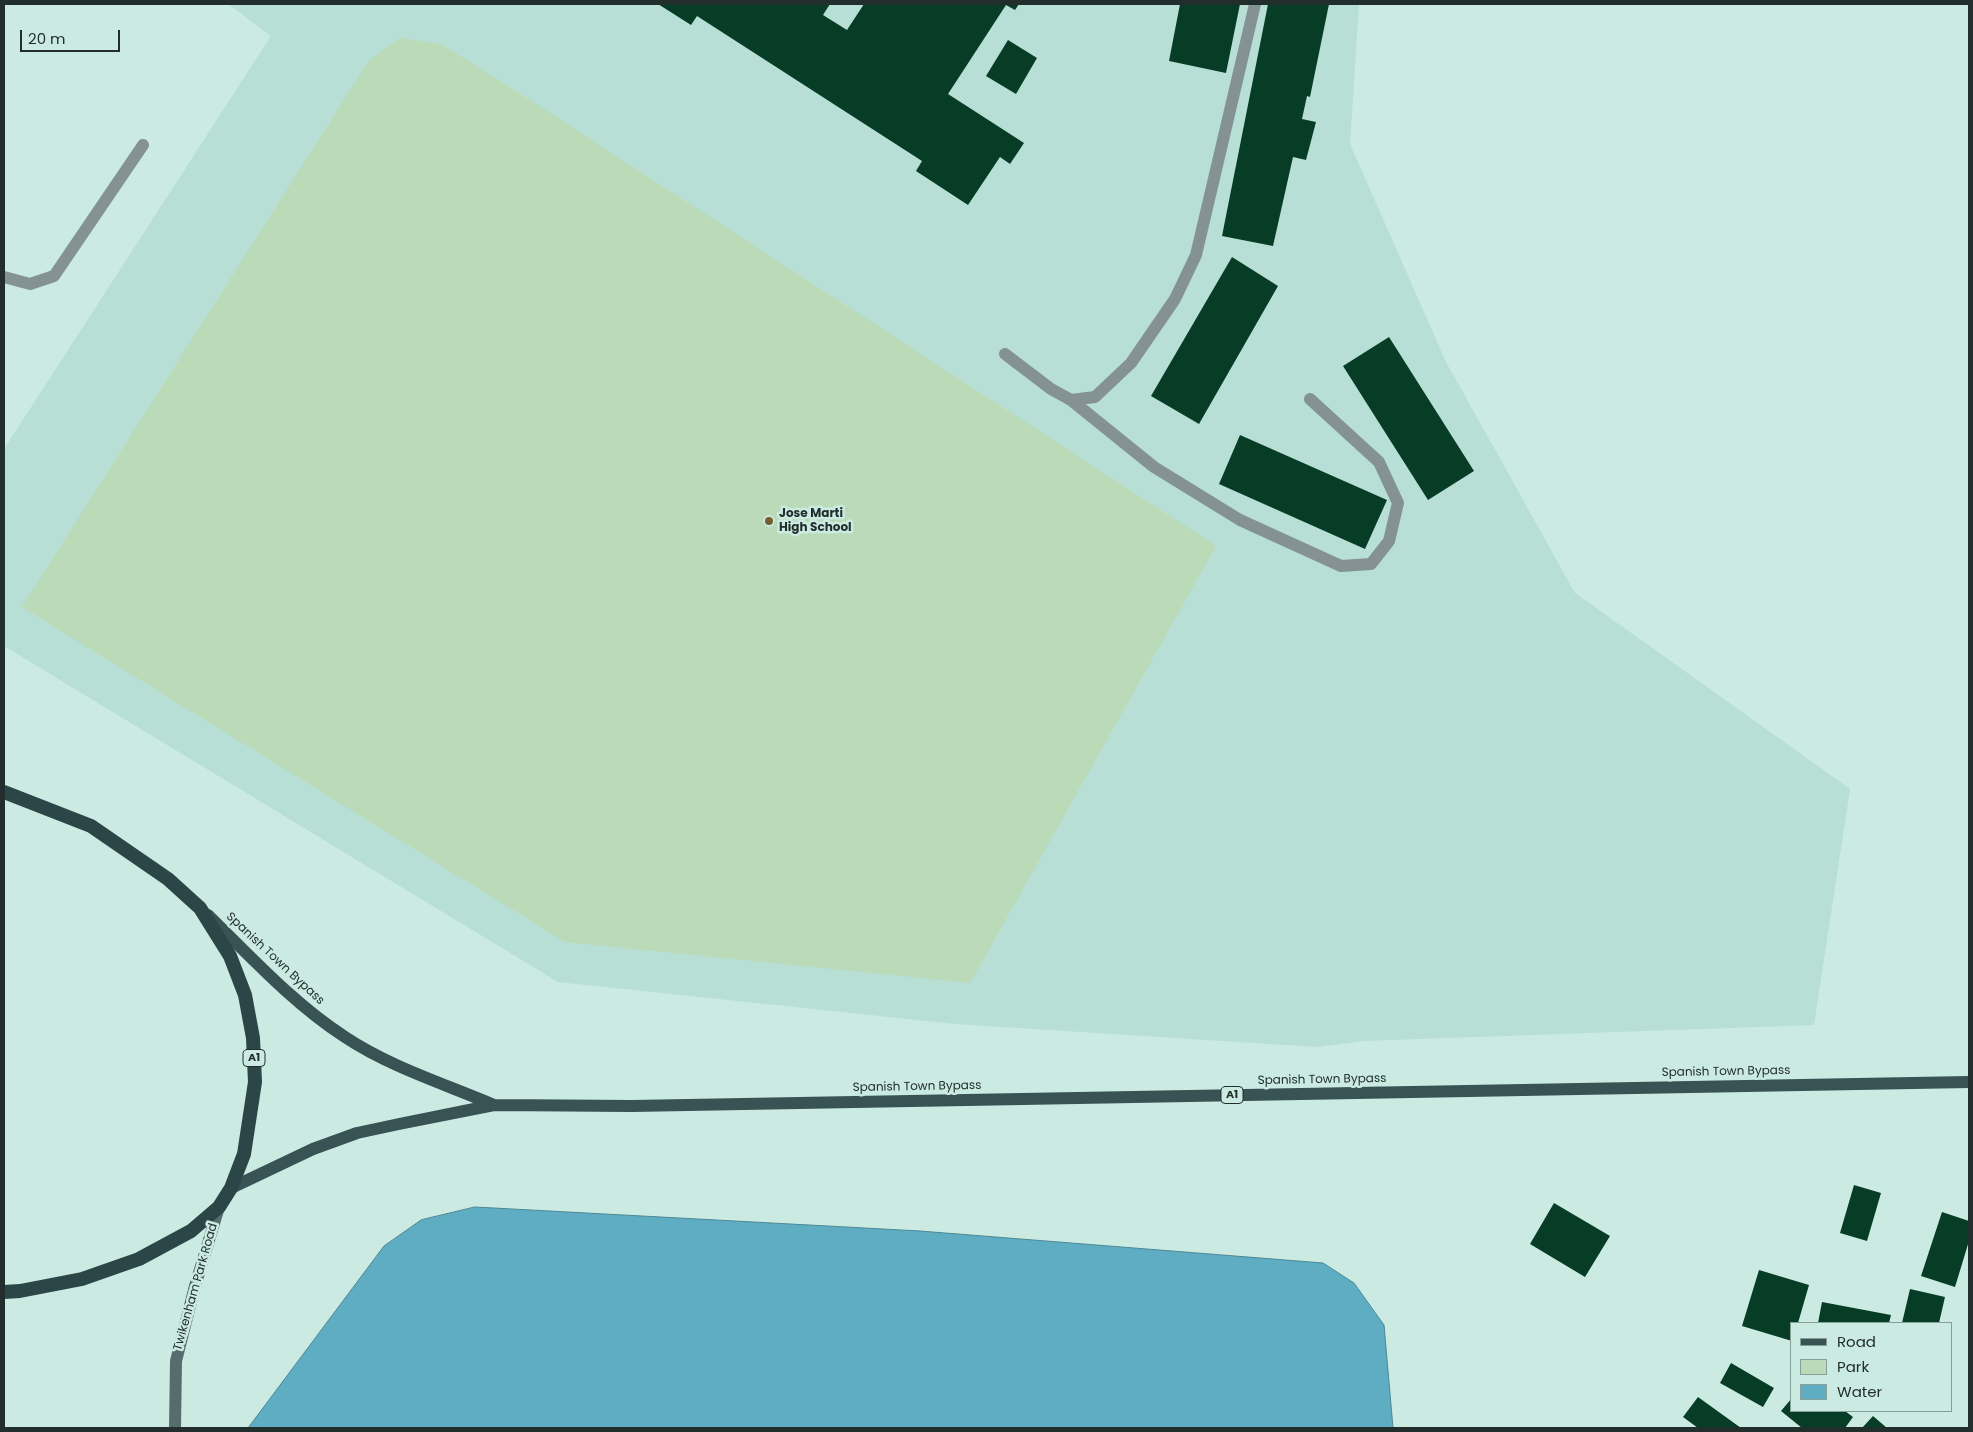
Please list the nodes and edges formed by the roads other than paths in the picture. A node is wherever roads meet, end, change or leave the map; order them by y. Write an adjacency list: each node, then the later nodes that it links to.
1 (1255, 4): 6 (lane)
2 (143, 145): 3 (lane)
3 (4, 277)
4 (1005, 354): 6 (lane)
5 (1310, 398): 6 (lane)
6 (1071, 400)
7 (4, 792): 8 (highway, A1)
8 (200, 908): 10 (main road, Spanish Town Bypass / A1); 11 (highway, A1)
9 (1969, 1082): 10 (main road, Spanish Town Bypass / A1)
10 (494, 1105): 11 (main road, Spanish Town Bypass / A1)
11 (231, 1188): 12 (highway, A1)
12 (219, 1207): 13 (highway, A1); 14 (main road, Twikenham Park Road)
13 (4, 1292)
14 (175, 1428)

